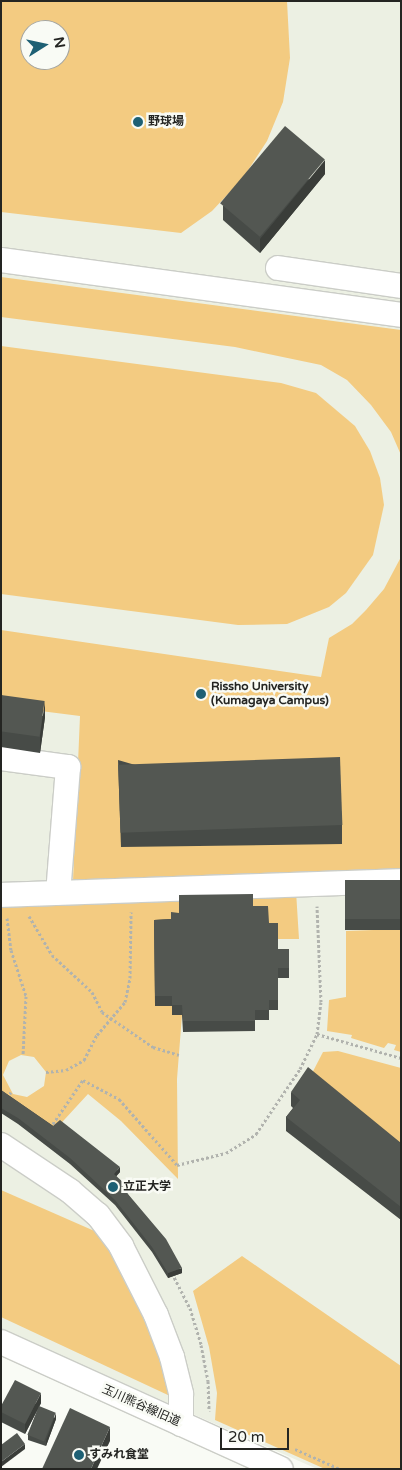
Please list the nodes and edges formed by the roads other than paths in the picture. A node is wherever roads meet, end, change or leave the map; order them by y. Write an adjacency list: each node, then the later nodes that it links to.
1 (1, 260): 4 (street)
2 (278, 268): 3 (street)
3 (401, 286)
4 (401, 315)
5 (1, 758): 7 (street)
6 (401, 880): 7 (street)
7 (58, 893): 8 (street)
8 (9, 895)
9 (1, 1145): 11 (street)
10 (1, 1342): 11 (street, 玉川熊谷線旧道)
11 (181, 1424): 12 (street, 玉川熊谷線旧道)
12 (252, 1463): 13 (street, 玉川熊谷線旧道)
13 (281, 1469)

